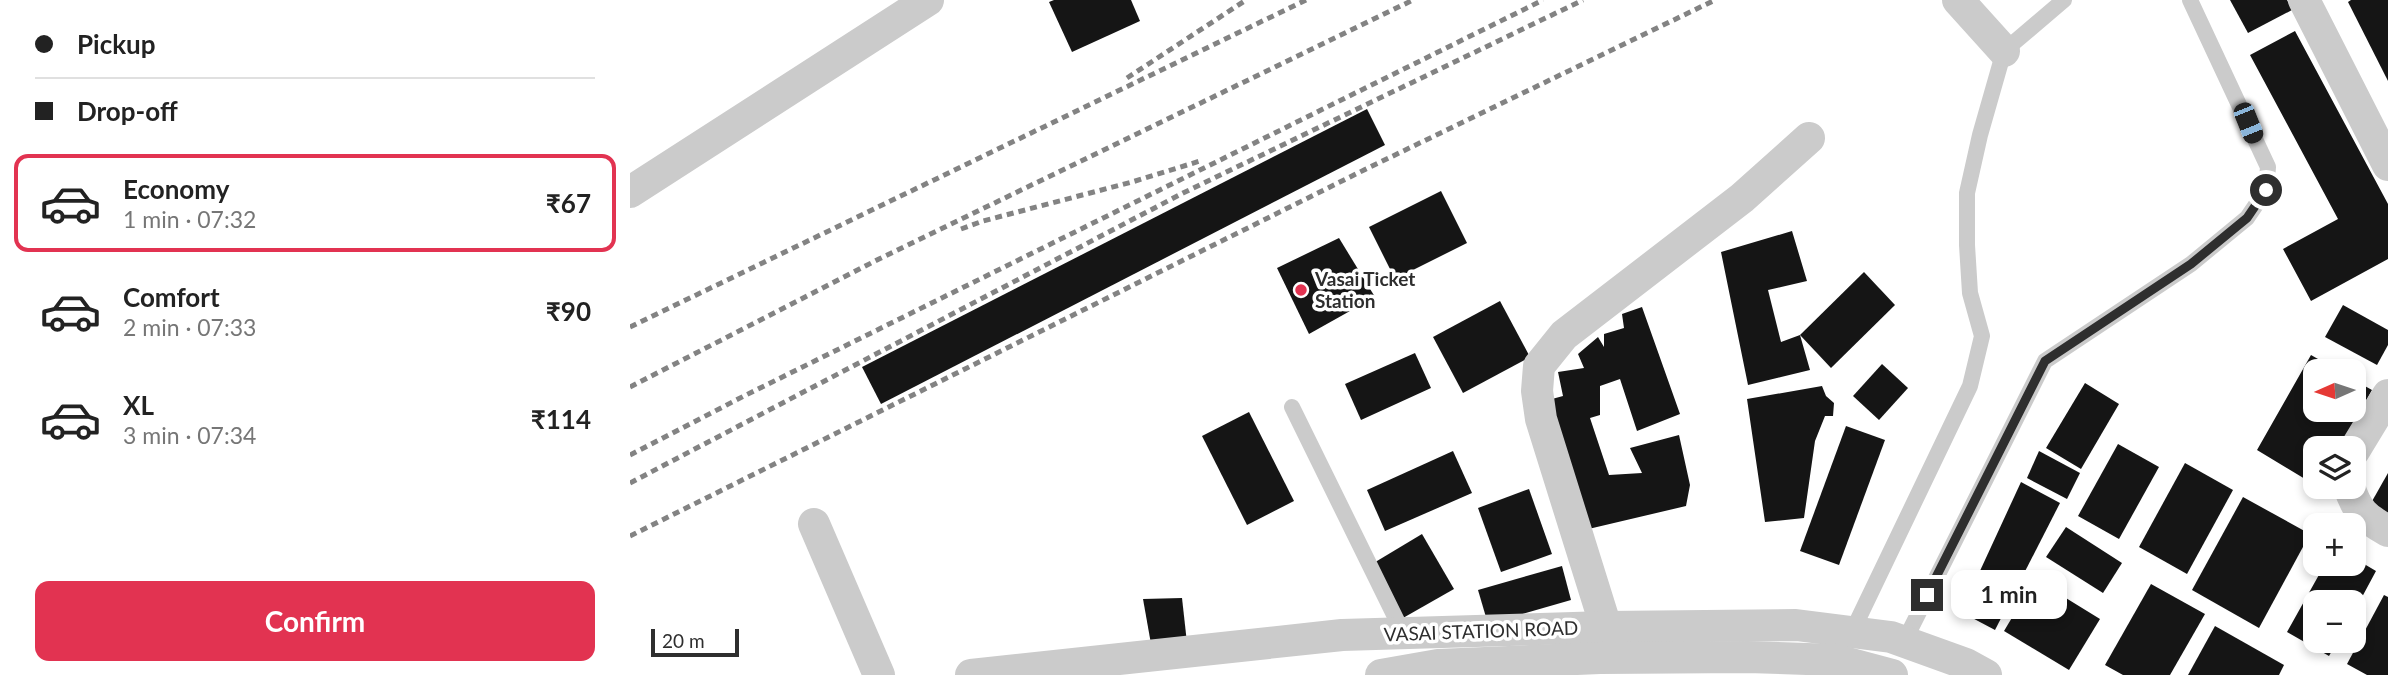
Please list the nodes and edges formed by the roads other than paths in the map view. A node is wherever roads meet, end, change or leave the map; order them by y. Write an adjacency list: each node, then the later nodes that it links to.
1 (928, 0): 9 (street)
2 (1958, 0): 6 (street)
3 (2064, 0): 6 (lane)
4 (2190, 0): 19 (lane)
5 (2304, 0): 8 (street)
6 (2004, 51): 17 (lane)
7 (1809, 138): 16 (street)
8 (2388, 164)
9 (630, 191)
10 (2388, 395): 12 (street)
11 (1292, 407): 18 (lane)
12 (2363, 436)
13 (2353, 499): 15 (street)
14 (814, 524): 20 (street)
15 (2388, 531)
16 (1606, 627): 17 (street, VASAI STATION ROAD); 18 (street, VASAI STATION ROAD)
17 (1852, 632): 19 (street, VASAI STATION ROAD)
18 (1403, 633): 21 (street, VASAI STATION ROAD)
19 (1903, 642): 24 (street, VASAI STATION ROAD)
20 (879, 675)
21 (971, 675)
22 (1381, 675): 23 (street)
23 (1892, 675)
24 (1986, 675)

